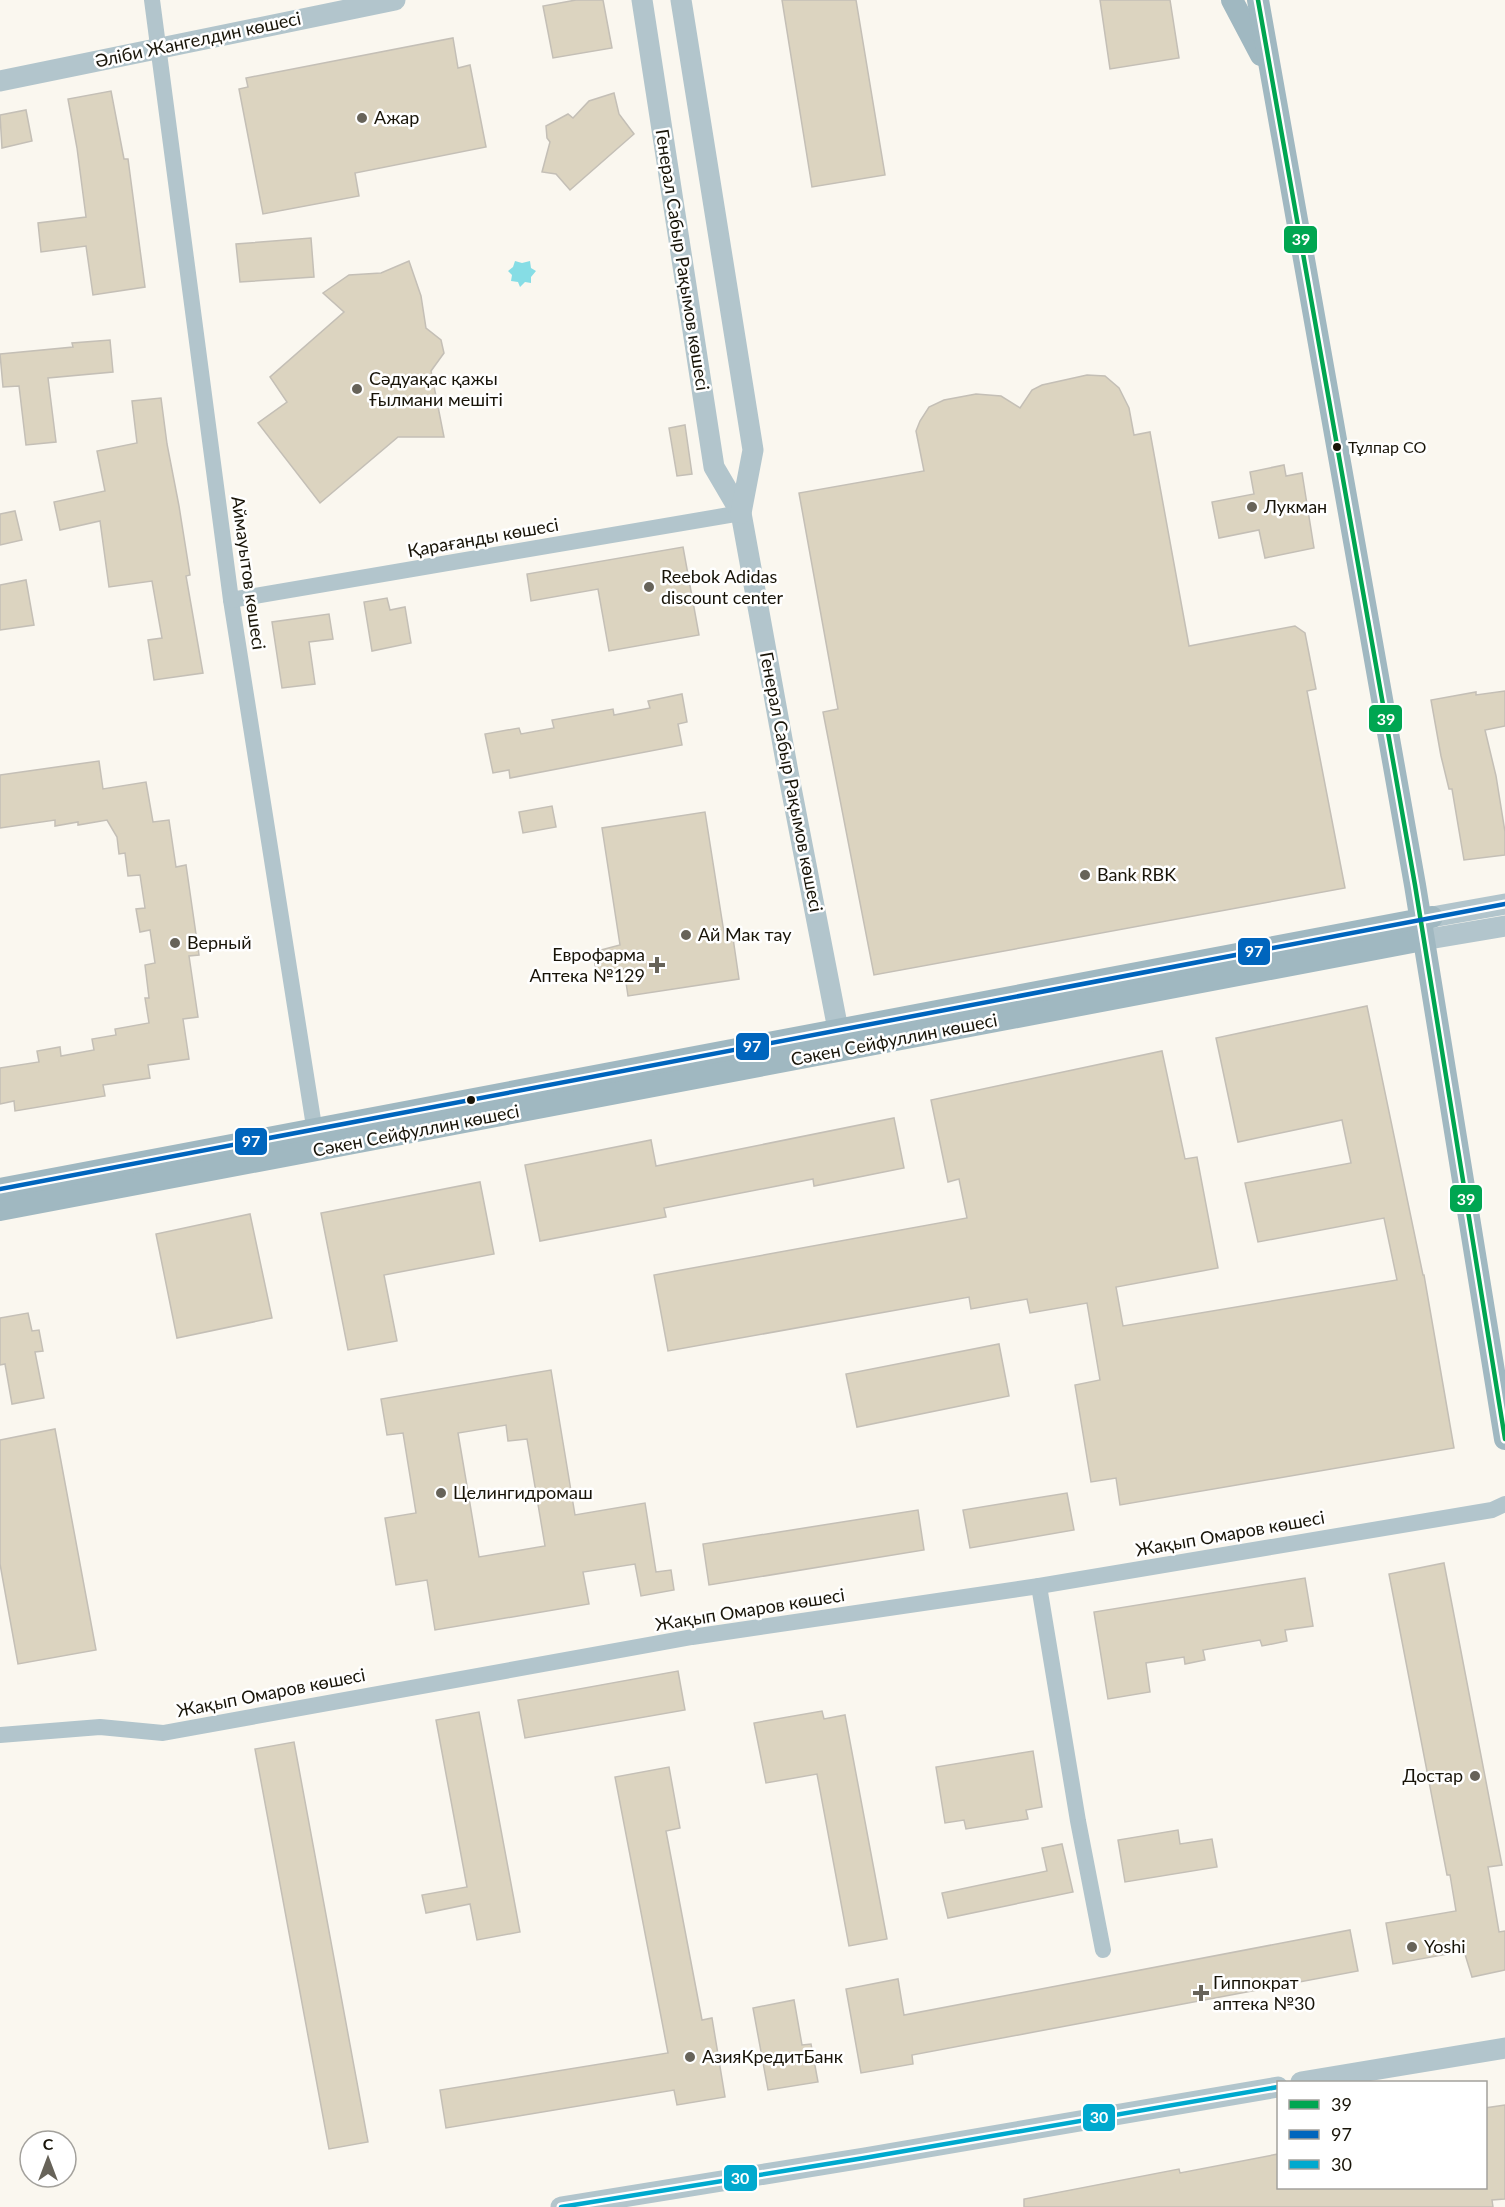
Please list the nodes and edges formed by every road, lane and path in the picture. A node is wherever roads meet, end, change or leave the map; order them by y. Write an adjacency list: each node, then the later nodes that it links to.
1 (152, 0): 7 (street, Аймауытов көшесі)
2 (395, 0): 7 (street, Әліби Жангелдин көшесі)
3 (642, 0): 10 (street, Генерал Сабыр Рақымов көшесі)
4 (681, 0): 10 (street, Генерал Сабыр Рақымов көшесі)
5 (1232, 0): 8 (main road)
6 (1257, 0): 8 (main road)
7 (159, 48): 9 (street, Әліби Жангелдин көшесі); 11 (street, Аймауытов көшесі)
8 (1271, 74): 13 (main road)
9 (0, 81)
10 (741, 513): 11 (street, Қарағанды көшесі); 15 (street, Генерал Сабыр Рақымов көшесі)
11 (231, 600): 16 (street, Аймауытов көшесі)
12 (1505, 904): 13 (street, Сәкен Сейфуллин көшесі)
13 (1425, 926): 14 (street, Сәкен Сейфуллин көшесі); 15 (main road, Сәкен Сейфуллин көшесі); 19 (main road)
14 (1505, 926)
15 (840, 1040): 16 (main road, Сәкен Сейфуллин көшесі)
16 (316, 1140): 17 (main road, Сәкен Сейфуллин көшесі); 18 (main road, Сәкен Сейфуллин көшесі)
17 (0, 1189)
18 (0, 1210)
19 (1505, 1439)
20 (1505, 1504): 21 (street, Жақып Омаров көшесі)
21 (1039, 1586): 22 (street, Жақып Омаров көшесі); 23 (street)
22 (0, 1735)
23 (1103, 1950)
24 (1505, 2048): 25 (street)
25 (1307, 2081)
26 (1277, 2087): 27 (street)
27 (561, 2207)

